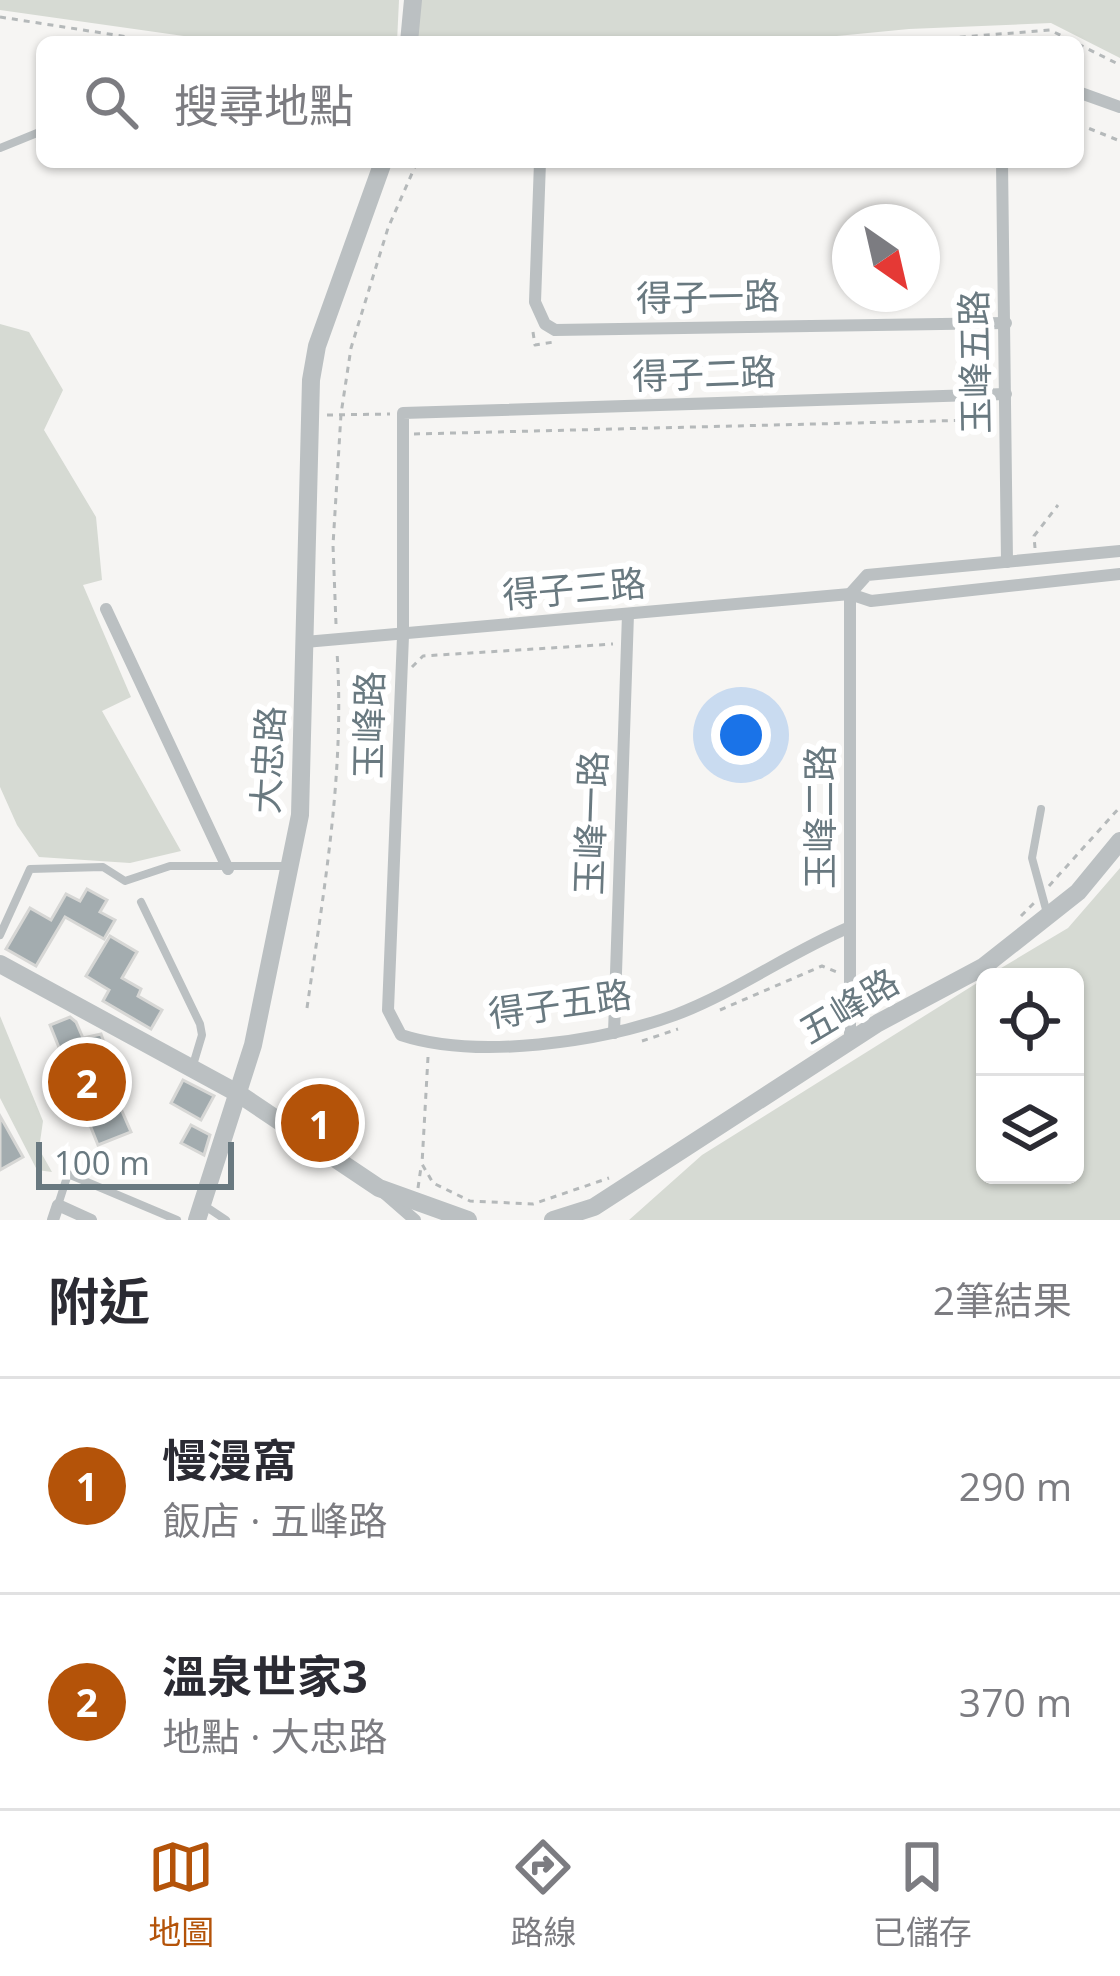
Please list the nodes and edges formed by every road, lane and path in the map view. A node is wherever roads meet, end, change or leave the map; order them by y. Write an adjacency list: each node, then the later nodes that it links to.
1 (412, 0): 4 (street)
2 (0, 16): 3 (path)
3 (123, 36)
4 (409, 36)
5 (975, 36): 6 (path)
6 (1062, 36)
7 (1084, 47): 8 (path)
8 (1120, 65)
9 (1084, 94): 10 (street)
10 (1120, 107)
11 (1084, 126): 13 (path)
12 (36, 133): 14 (lane)
13 (1120, 141)
14 (0, 148)
15 (381, 168): 22 (street, 大忠路)
16 (414, 168): 21 (path)
17 (540, 168): 19 (street, 得子一路)
18 (1002, 168): 19 (street, 玉峰五路)
19 (1006, 323): 20 (street, 玉峰五路)
20 (1000, 394): 23 (street, 得子二路); 23 (path); 27 (street, 玉峰五路)
21 (341, 414): 22 (path); 23 (path); 34 (path)
22 (310, 416): 33 (street, 大忠路)
23 (403, 420): 32 (street, 玉峰路)
24 (1058, 505): 26 (path)
25 (1120, 551): 27 (street)
26 (1035, 553)
27 (1007, 562): 29 (street)
28 (1120, 574): 29 (street)
29 (850, 594): 31 (street, 得子三路); 45 (street, 玉峰二路)
30 (106, 609): 41 (street)
31 (628, 614): 32 (street, 得子三路); 35 (street, 玉峰一路)
32 (403, 636): 34 (street, 得子三路); 36 (street, 玉峰路)
33 (305, 642): 34 (street, 得子三路); 40 (street, 大忠路)
34 (337, 642): 50 (path)
35 (627, 643): 36 (path); 54 (street, 玉峰一路)
36 (399, 667): 55 (street, 玉峰路)
37 (1120, 807): 42 (path)
38 (1041, 809): 42 (lane)
39 (1120, 841): 44 (street, 五峰路)
40 (292, 866): 41 (lane); 59 (street, 大忠路)
41 (228, 869): 47 (lane)
42 (1042, 895): 44 (lane); 46 (path)
43 (141, 902): 58 (lane)
44 (1049, 917): 56 (street, 五峰路)
45 (850, 927): 49 (street, 玉峰二路); 53 (street, 得子五路)
46 (1009, 928)
47 (0, 935)
48 (0, 964): 58 (street)
49 (850, 971): 51 (path); 56 (street, 玉峰二路)
50 (307, 1008)
51 (716, 1012)
52 (695, 1021): 53 (path)
53 (634, 1027): 54 (street, 得子五路)
54 (614, 1033): 57 (street, 得子五路)
55 (401, 1036): 57 (street, 得子五路)
56 (850, 1040): 65 (street, 五峰路)
57 (429, 1045): 60 (path)
58 (192, 1068): 59 (street)
59 (239, 1094): 63 (street); 64 (street, 大忠路)
60 (422, 1164): 61 (path); 63 (path)
61 (617, 1175)
62 (58, 1205): 66 (street); 67 (street); 68 (lane)
63 (415, 1211): 70 (street)
64 (199, 1212): 69 (lane)
65 (589, 1214): 71 (street, 五峰路)
66 (53, 1220)
67 (92, 1220)
68 (177, 1220)
69 (226, 1220)
70 (468, 1220)
71 (553, 1220)

